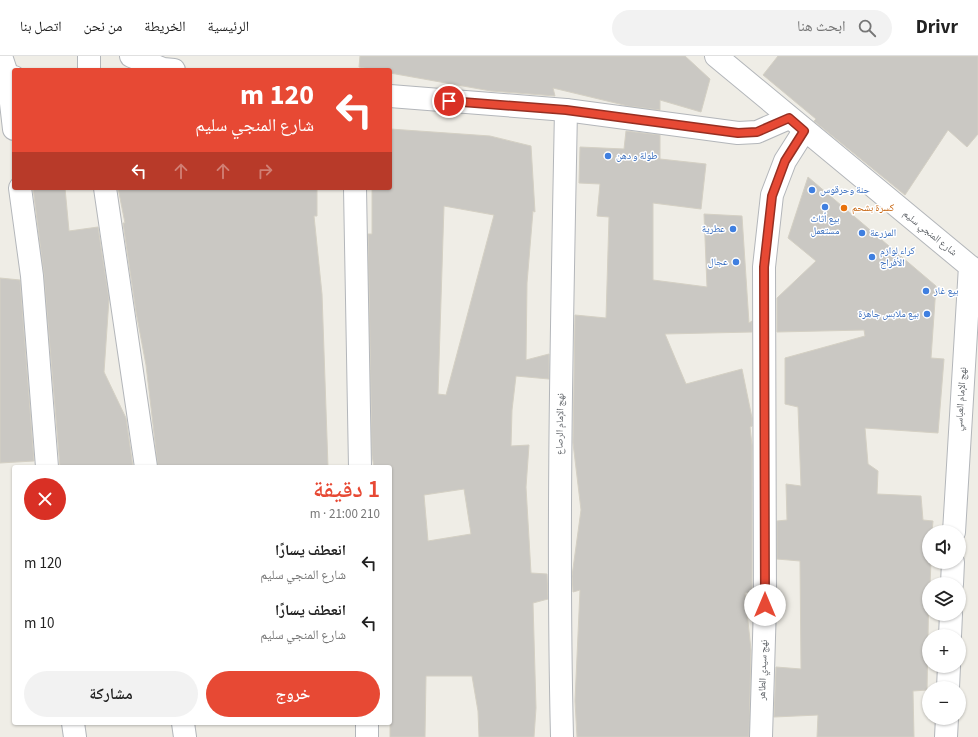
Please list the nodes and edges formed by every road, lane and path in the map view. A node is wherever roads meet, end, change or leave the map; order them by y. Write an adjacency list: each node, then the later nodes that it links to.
1 (1, 56): 7 (street)
2 (89, 56): 5 (street)
3 (131, 56): 6 (street)
4 (716, 56): 11 (street, شارع المنجي سليم)
5 (89, 68)
6 (159, 68)
7 (8, 77): 10 (street)
8 (392, 96): 9 (street)
9 (566, 110): 11 (street); 27 (street, نهج الإمام الرصاع)
10 (12, 112)
11 (797, 125): 15 (street, شارع المنجي سليم); 28 (street, نهج سيدي الطاهر)
12 (20, 190): 16 (street)
13 (104, 190): 17 (street)
14 (354, 190): 18 (street)
15 (974, 270): 19 (street, نهج الإمام العباسي)
16 (47, 465)
17 (146, 465)
18 (360, 465)
19 (955, 525)
20 (73, 725): 24 (street)
21 (183, 725): 25 (street)
22 (367, 725): 26 (street)
23 (947, 725): 29 (street)
24 (75, 737)
25 (185, 737)
26 (367, 737)
27 (562, 737)
28 (761, 737)
29 (946, 737)

